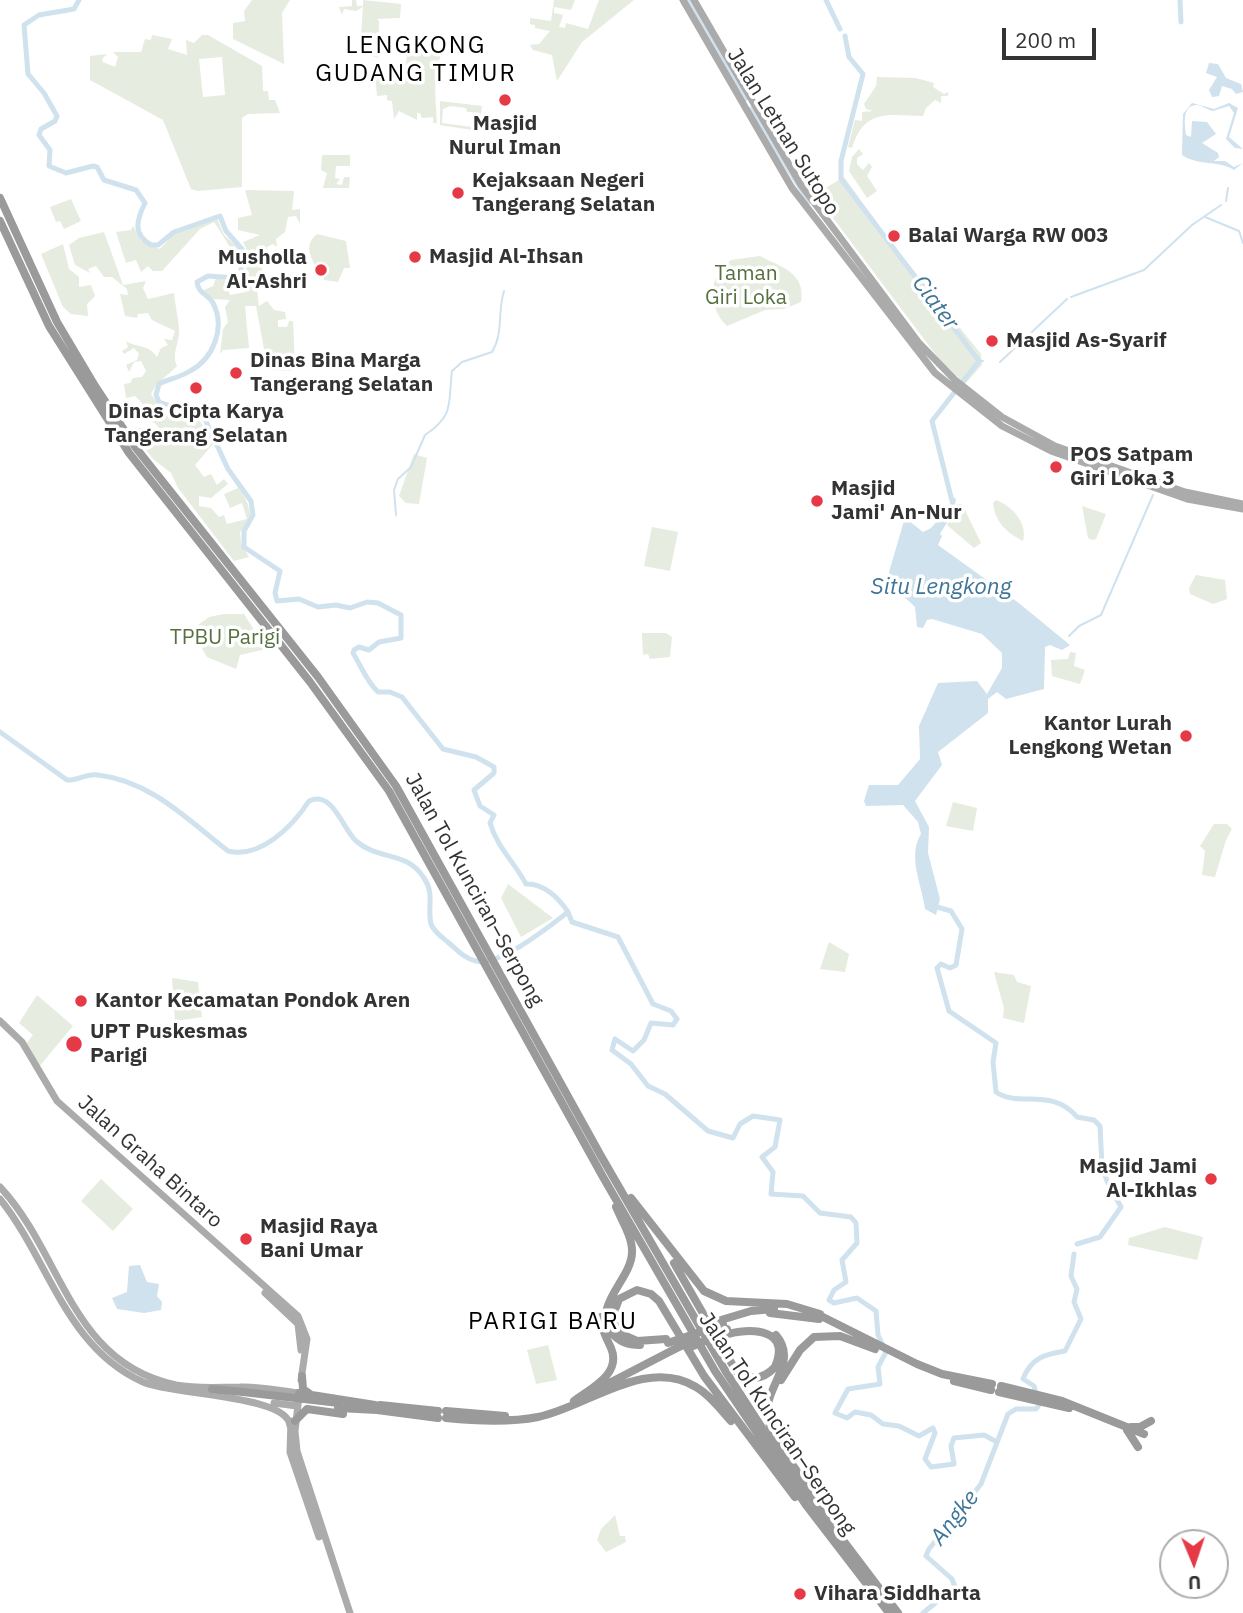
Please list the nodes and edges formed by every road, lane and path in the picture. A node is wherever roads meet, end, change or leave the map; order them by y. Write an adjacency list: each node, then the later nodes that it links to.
1 (683, 0): 5 (main road, Jalan Letnan Sutopo)
2 (694, 0): 3 (main road, Jalan Letnan Sutopo)
3 (749, 96): 4 (main road, Jalan Letnan Sutopo); 5 (main road)
4 (754, 104): 5 (main road); 8 (main road, Jalan Letnan Sutopo)
5 (743, 106): 8 (main road, Jalan Letnan Sutopo)
6 (0, 198): 12 (highway, Jalan Tol Kunciran–Serpong)
7 (0, 221): 12 (highway, Jalan Tol Kunciran–Serpong)
8 (902, 327): 9 (main road, Jalan Letnan Sutopo)
9 (963, 392): 10 (main road, Jalan Letnan Sutopo); 11 (main road, Jalan Letnan Sutopo)
10 (1243, 504)
11 (1243, 509)
12 (278, 635): 13 (highway, Jalan Tol Kunciran–Serpong)
13 (494, 971): 15 (highway, Jalan Tol Kunciran–Serpong); 16 (highway, Jalan Tol Kunciran–Serpong)
14 (0, 1024): 23 (main road, Jalan Graha Bintaro)
15 (601, 1156): 19 (highway); 42 (highway, Jalan Tol Kunciran–Serpong)
16 (603, 1177): 20 (highway); 41 (highway, Jalan Tol Kunciran–Serpong)
17 (0, 1187): 27 (main road)
18 (0, 1199): 27 (main road)
19 (653, 1228): 21 (highway); 22 (highway)
20 (625, 1275): 24 (highway); 31 (highway)
21 (820, 1314): 22 (highway); 25 (highway)
22 (725, 1327): 24 (highway, bridge); 24 (highway, bridge); 25 (highway); 30 (highway)
23 (304, 1335): 26 (main road); 28 (main road)
24 (670, 1347): 31 (highway); 39 (highway)
25 (875, 1347): 30 (highway); 37 (highway)
26 (302, 1376): 28 (main road); 29 (highway)
27 (213, 1392): 28 (main road); 32 (main road); 34 (highway, bridge)
28 (297, 1393): 29 (highway); 33 (main road)
29 (311, 1395): 34 (highway)
30 (769, 1400): 42 (highway)
31 (578, 1401): 34 (highway); 39 (highway)
32 (255, 1403): 33 (main road); 36 (main road)
33 (295, 1406): 36 (main road)
34 (378, 1407): 36 (highway)
35 (1151, 1421): 37 (highway)
36 (293, 1423): 43 (main road)
37 (1126, 1428): 38 (highway); 40 (highway)
38 (1144, 1435)
39 (755, 1446): 41 (highway)
40 (1138, 1447)
41 (806, 1505): 46 (highway, Jalan Tol Kunciran–Serpong)
42 (834, 1530): 46 (highway, Jalan Tol Kunciran–Serpong)
43 (339, 1593): 44 (main road); 45 (main road)
44 (344, 1613)
45 (350, 1613)
46 (895, 1613)

